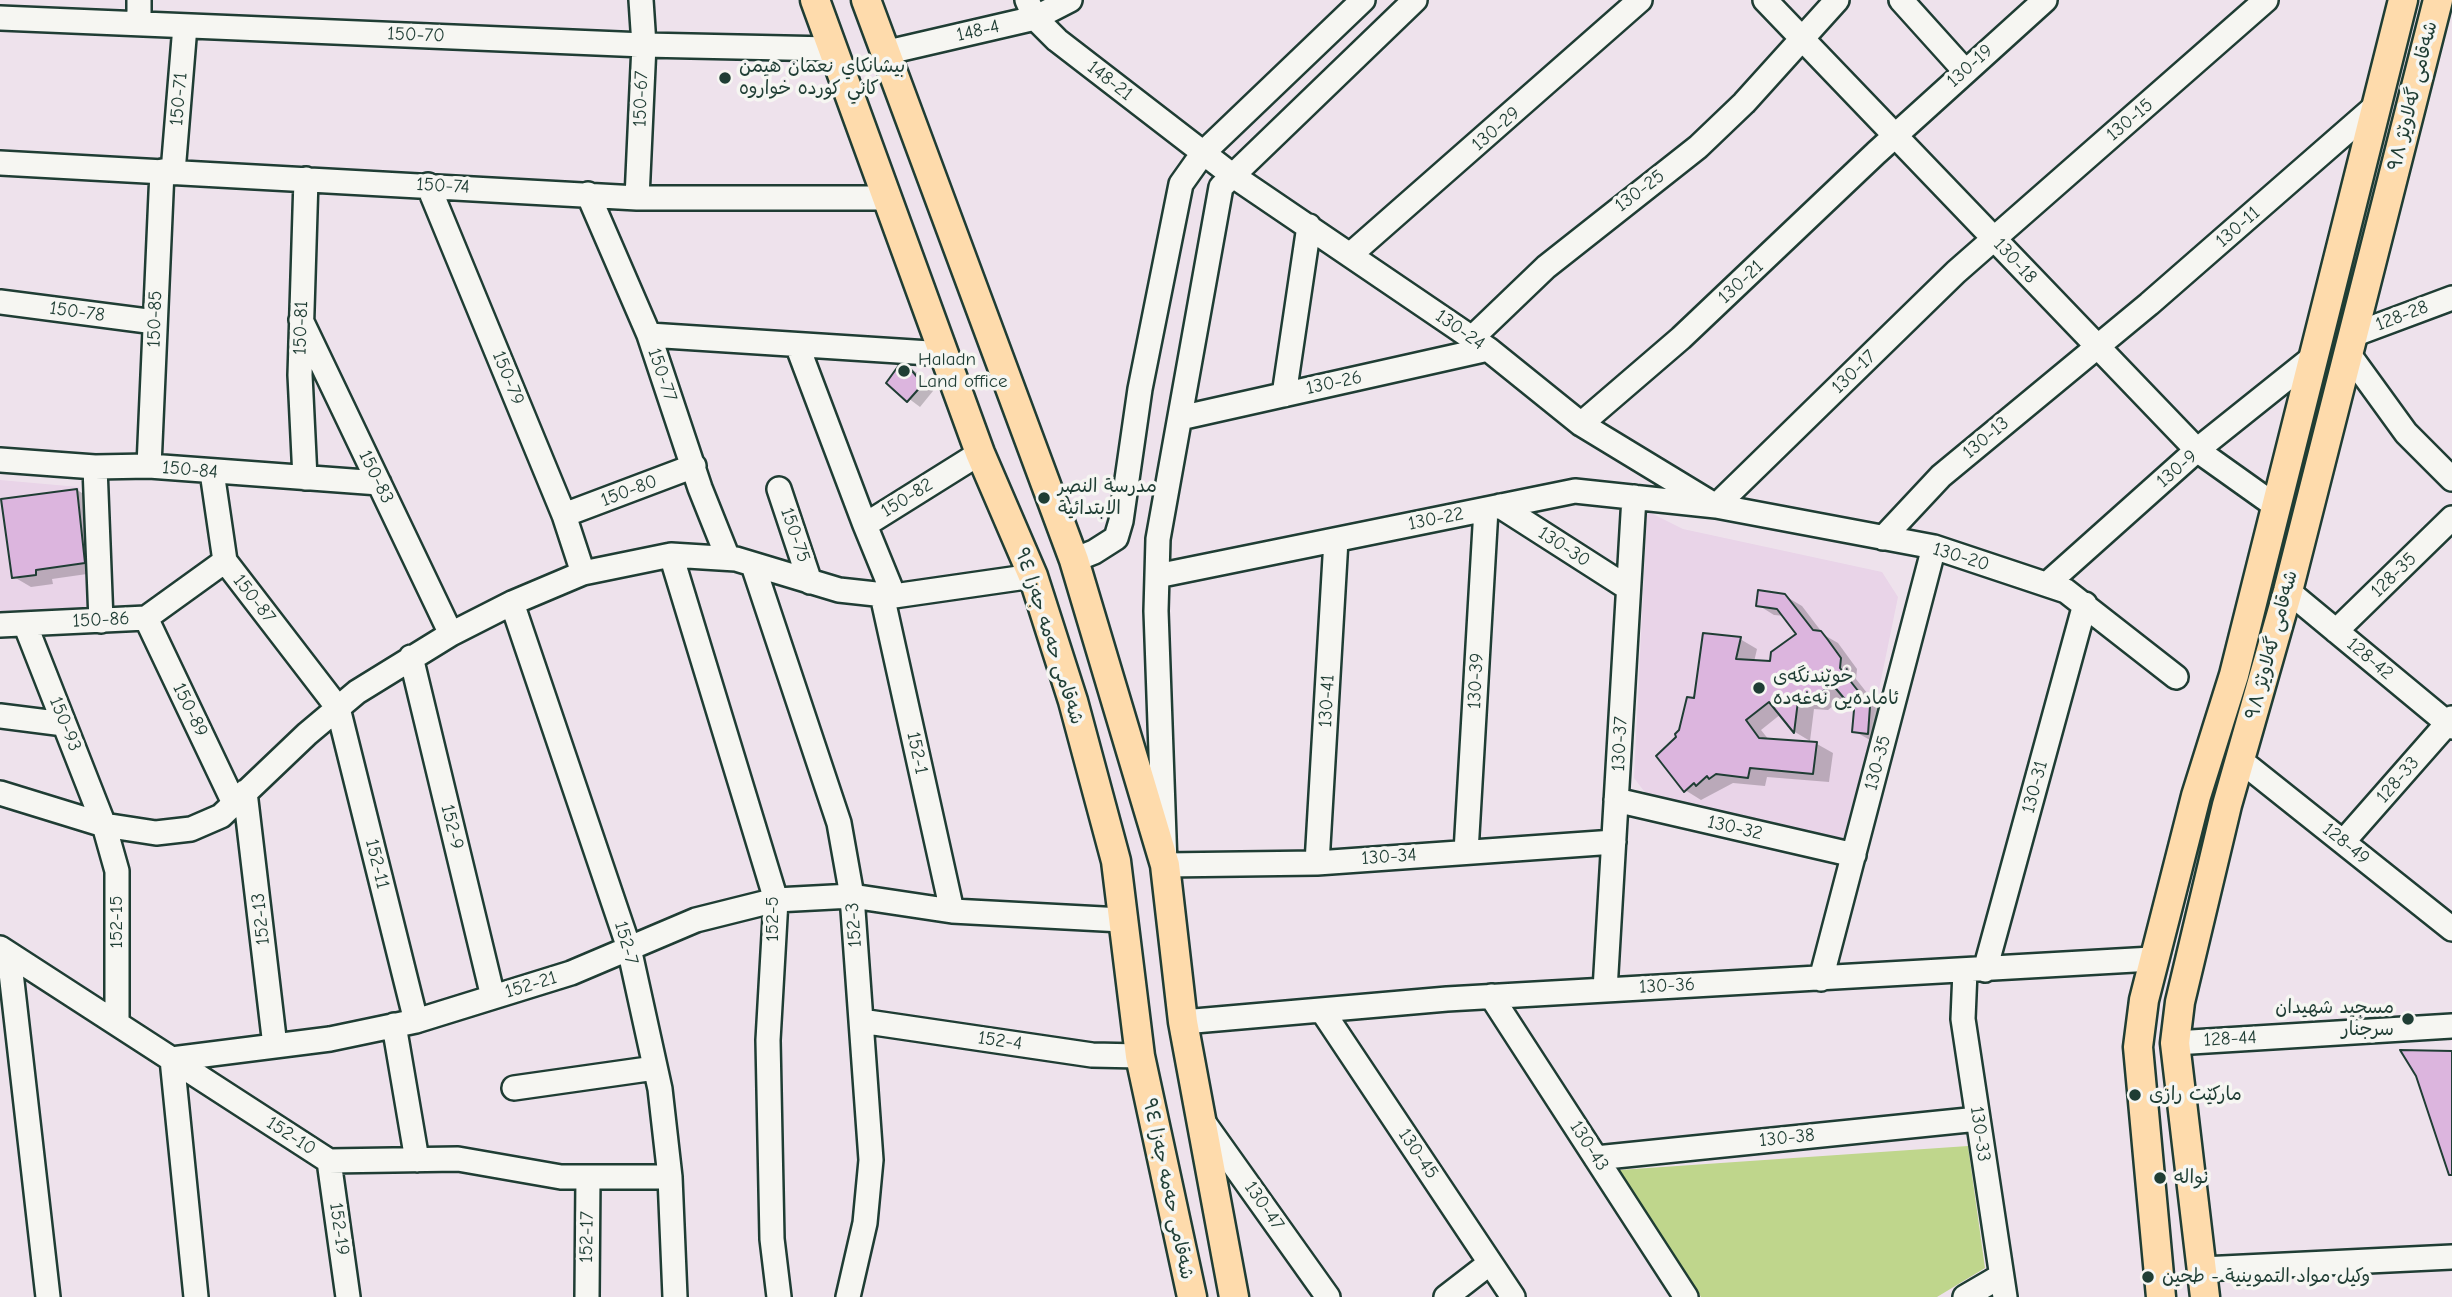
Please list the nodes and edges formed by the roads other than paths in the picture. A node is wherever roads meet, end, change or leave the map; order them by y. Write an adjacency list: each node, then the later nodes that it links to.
1 (139, 0): 18 (street)
2 (641, 0): 21 (street, 150-67)
3 (815, 0): 22 (main road, شەقامی حەمە جەزا ٩٤)
4 (866, 0): 23 (main road)
5 (1070, 0): 16 (street, 148-4)
6 (1363, 0): 27 (street)
7 (1415, 0): 30 (street)
8 (1640, 0): 39 (street, 130-29)
9 (1765, 0): 20 (street, 130-18)
10 (1838, 0): 20 (street, 130-25)
11 (1901, 0): 24 (street)
12 (2045, 0): 24 (street, 130-19)
13 (2266, 0): 37 (street, 130-15)
14 (2403, 0): 25 (main road, شەقامی گەلاوێژ ٩٨)
15 (2438, 0): 47 (main road, شەقامی گەلاوێژ ٩٨)
16 (1031, 9): 23 (street, 148-4); 27 (street, 148-21)
17 (0, 18): 18 (street, 150-70)
18 (139, 23): 19 (street, 150-70)
19 (185, 26): 21 (street, 150-70); 29 (street, 150-71)
20 (1802, 38): 26 (street, 130-18); 46 (street, 130-25)
21 (643, 45): 22 (street, 150-70); 34 (street, 150-67)
22 (831, 49): 35 (main road, شەقامی حەمە جەزا ٩٤)
23 (884, 53): 38 (main road)
24 (1965, 71): 26 (street, 130-19)
25 (2378, 104): 49 (street, 130-11); 51 (main road, شەقامی گەلاوێژ ٩٨)
26 (1897, 134): 37 (street, 130-18); 54 (street, 130-21)
27 (1203, 153): 30 (street, 130-24); 78 (street)
28 (0, 163): 29 (street, 150-74)
29 (167, 172): 31 (street, 150-74); 44 (street, 150-85)
30 (1233, 174): 36 (street, 130-24); 53 (street)
31 (306, 179): 32 (street, 150-74); 43 (street, 150-81)
32 (428, 185): 33 (street, 150-74); 70 (street, 150-79)
33 (588, 194): 34 (street, 150-74); 45 (street, 150-77)
34 (637, 198): 35 (street, 150-74)
35 (887, 198): 40 (main road, شەقامی حەمە جەزا ٩٤)
36 (1309, 226): 39 (street, 130-24); 52 (street)
37 (1993, 238): 49 (street, 130-18); 67 (street, 130-17)
38 (957, 250): 40 (main road); 78 (main road)
39 (1350, 255): 46 (street, 130-24)
40 (911, 264): 50 (main road, شەقامی حەمە جەزا ٩٤)
41 (2452, 298): 47 (street, 128-28)
42 (0, 302): 44 (street, 150-78)
43 (301, 320): 62 (street, 150-81); 64 (street, 150-83)
44 (155, 322): 58 (street, 150-85)
45 (649, 335): 48 (street); 59 (street, 150-77)
46 (1480, 344): 52 (street, 130-26); 54 (street, 130-24)
47 (2350, 344): 63 (street); 87 (main road, شەقامی گەلاوێژ ٩٨)
48 (797, 345): 50 (street); 72 (street)
49 (2096, 347): 55 (street, 130-18); 73 (street, 130-13)
50 (944, 354): 56 (main road, شەقامی حەمە جەزا ٩٤)
51 (2312, 358): 55 (street, 130-9); 68 (main road, شەقامی گەلاوێژ ٩٨)
52 (1284, 394): 53 (street, 130-26)
53 (1180, 418): 83 (street)
54 (1581, 424): 67 (street, 130-24)
55 (2197, 450): 68 (street, 130-18); 85 (street, 130-9)
56 (980, 453): 72 (street, 150-82); 82 (main road, شەقامی حەمە جەزا ٩٤)
57 (0, 460): 60 (street, 150-84)
58 (149, 466): 60 (street, 150-84); 61 (street, 150-84)
59 (694, 466): 70 (street, 150-80); 77 (street, 150-77)
60 (95, 467): 92 (street)
61 (212, 472): 62 (street, 150-84); 79 (street, 150-87)
62 (305, 478): 64 (street, 150-84)
63 (2452, 479)
64 (379, 483): 96 (street, 150-83)
65 (779, 489): 84 (street, 150-75)
66 (1634, 498): 67 (street, 130-22); 69 (street, 130-22); 86 (street, 130-37)
67 (1717, 506): 73 (street, 130-20)
68 (2277, 507): 105 (main road, شەقامی گەلاوێژ ٩٨)
69 (1493, 508): 74 (street, 130-22); 86 (street, 130-30); 112 (street, 130-39)
70 (564, 516): 81 (street, 150-79)
71 (2452, 518): 95 (street, 128-35)
72 (865, 525): 88 (street, 150-82)
73 (1884, 538): 75 (street, 130-20)
74 (1336, 540): 83 (street, 130-22); 114 (street, 130-41)
75 (1934, 547): 85 (street, 130-20); 113 (street, 130-35)
76 (671, 555): 77 (street); 81 (street); 117 (street, 152-5)
77 (727, 558): 80 (street)
78 (1074, 559): 115 (main road)
79 (225, 561): 91 (street, 150-86); 99 (street, 150-87)
80 (754, 565): 84 (street); 116 (street, 152-3)
81 (583, 573): 89 (street)
82 (1033, 576): 88 (street); 119 (main road, شەقامی حەمە جەزا ٩٤)
83 (1157, 576): 115 (street)
84 (810, 582): 88 (street)
85 (2047, 584): 90 (street, 130-20)
86 (1628, 589): 107 (street, 130-37)
87 (2288, 591): 95 (street, 128-42); 103 (main road, شەقامی گەلاوێژ ٩٨)
88 (888, 595): 118 (street, 152-1)
89 (512, 603): 96 (street); 121 (street, 152-7)
90 (2085, 604): 98 (street, 130-20); 124 (street, 130-31)
91 (146, 618): 92 (street, 150-86); 106 (street, 150-89)
92 (101, 621): 93 (street, 150-86)
93 (25, 624): 94 (street, 150-86); 102 (street, 150-93)
94 (0, 625)
95 (2336, 631): 101 (street, 128-42)
96 (451, 634): 97 (street)
97 (411, 657): 99 (street); 128 (street, 152-9)
98 (2176, 677)
99 (338, 708): 106 (street); 133 (street, 152-11)
100 (0, 716): 102 (street)
101 (2450, 723): 111 (street, 128-33)
102 (64, 724): 109 (street, 150-93)
103 (2240, 760): 108 (main road, شەقامی گەلاوێژ ٩٨); 111 (street, 128-49)
104 (0, 793): 109 (street)
105 (2196, 796): 108 (main road); 123 (main road, شەقامی گەلاوێژ ٩٨)
106 (240, 797): 109 (street); 136 (street, 152-13)
107 (1616, 800): 110 (street, 130-37); 113 (street, 130-32)
108 (2227, 806): 135 (main road, شەقامی گەلاوێژ ٩٨)
109 (104, 825): 131 (street, 152-15)
110 (1614, 842): 112 (street, 130-34); 126 (street, 130-37)
111 (2343, 842): 120 (street, 128-49)
112 (1466, 852): 114 (street, 130-34)
113 (1854, 856): 125 (street, 130-35)
114 (1317, 863): 115 (street, 130-34)
115 (1165, 865): 132 (main road)
116 (852, 896): 117 (street, 152-21); 118 (street, 152-21); 130 (street, 152-3)
117 (776, 900): 121 (street, 152-21); 159 (street, 152-5)
118 (952, 911): 119 (street, 152-21)
119 (1122, 919): 137 (main road, شەقامی حەمە جەزا ٩٤)
120 (2452, 929)
121 (629, 948): 128 (street, 152-21); 139 (street, 152-7)
122 (4, 952): 131 (street, 152-10); 154 (street)
123 (2152, 960): 124 (street, 130-36); 148 (main road, شەقامی گەلاوێژ ٩٨)
124 (1975, 970): 125 (street, 130-36); 142 (street, 130-33)
125 (1822, 979): 126 (street, 130-36)
126 (1605, 990): 127 (street, 130-36)
127 (1492, 996): 129 (street, 130-36); 143 (street, 130-43)
128 (493, 997): 133 (street, 152-21)
129 (1323, 1012): 132 (street, 130-36); 151 (street, 130-45)
130 (861, 1021): 137 (street, 152-4); 160 (street, 152-3)
131 (117, 1022): 138 (street, 152-10)
132 (1183, 1022): 141 (main road)
133 (405, 1023): 136 (street, 152-21); 144 (street, 152-11)
134 (2452, 1026): 135 (street, 128-44)
135 (2175, 1043): 149 (main road, شەقامی گەلاوێژ ٩٨)
136 (275, 1046): 138 (street, 152-21)
137 (1140, 1056): 161 (main road, شەقامی حەمە جەزا ٩٤)
138 (172, 1059): 145 (street, 152-10); 155 (street)
139 (655, 1068): 140 (street); 147 (street, 152-7)
140 (514, 1088)
141 (1199, 1116): 162 (main road); 163 (street, 130-47)
142 (1978, 1119): 143 (street, 130-38); 153 (street, 130-33)
143 (1597, 1158): 166 (street, 130-43)
144 (417, 1160): 145 (street, 152-10); 146 (street, 152-10)
145 (329, 1161): 156 (street, 152-19)
146 (588, 1177): 147 (street, 152-10); 157 (street, 152-17)
147 (670, 1177): 158 (street, 152-7)
148 (2156, 1236): 149 (main road); 168 (main road, شەقامی گەلاوێژ ٩٨)
149 (2198, 1237): 152 (main road, شەقامی گەلاوێژ ٩٨)
150 (2452, 1257): 152 (street)
151 (1490, 1263): 164 (street); 165 (street, 130-45)
152 (2202, 1269): 169 (main road, شەقامی گەلاوێژ ٩٨)
153 (2003, 1286): 167 (street)
154 (48, 1297)
155 (196, 1297)
156 (348, 1297)
157 (587, 1297)
158 (675, 1297)
159 (779, 1297)
160 (848, 1297)
161 (1192, 1297)
162 (1234, 1297)
163 (1328, 1297)
164 (1446, 1297)
165 (1513, 1297)
166 (1686, 1297)
167 (1965, 1297)
168 (2161, 1297)
169 (2205, 1297)

